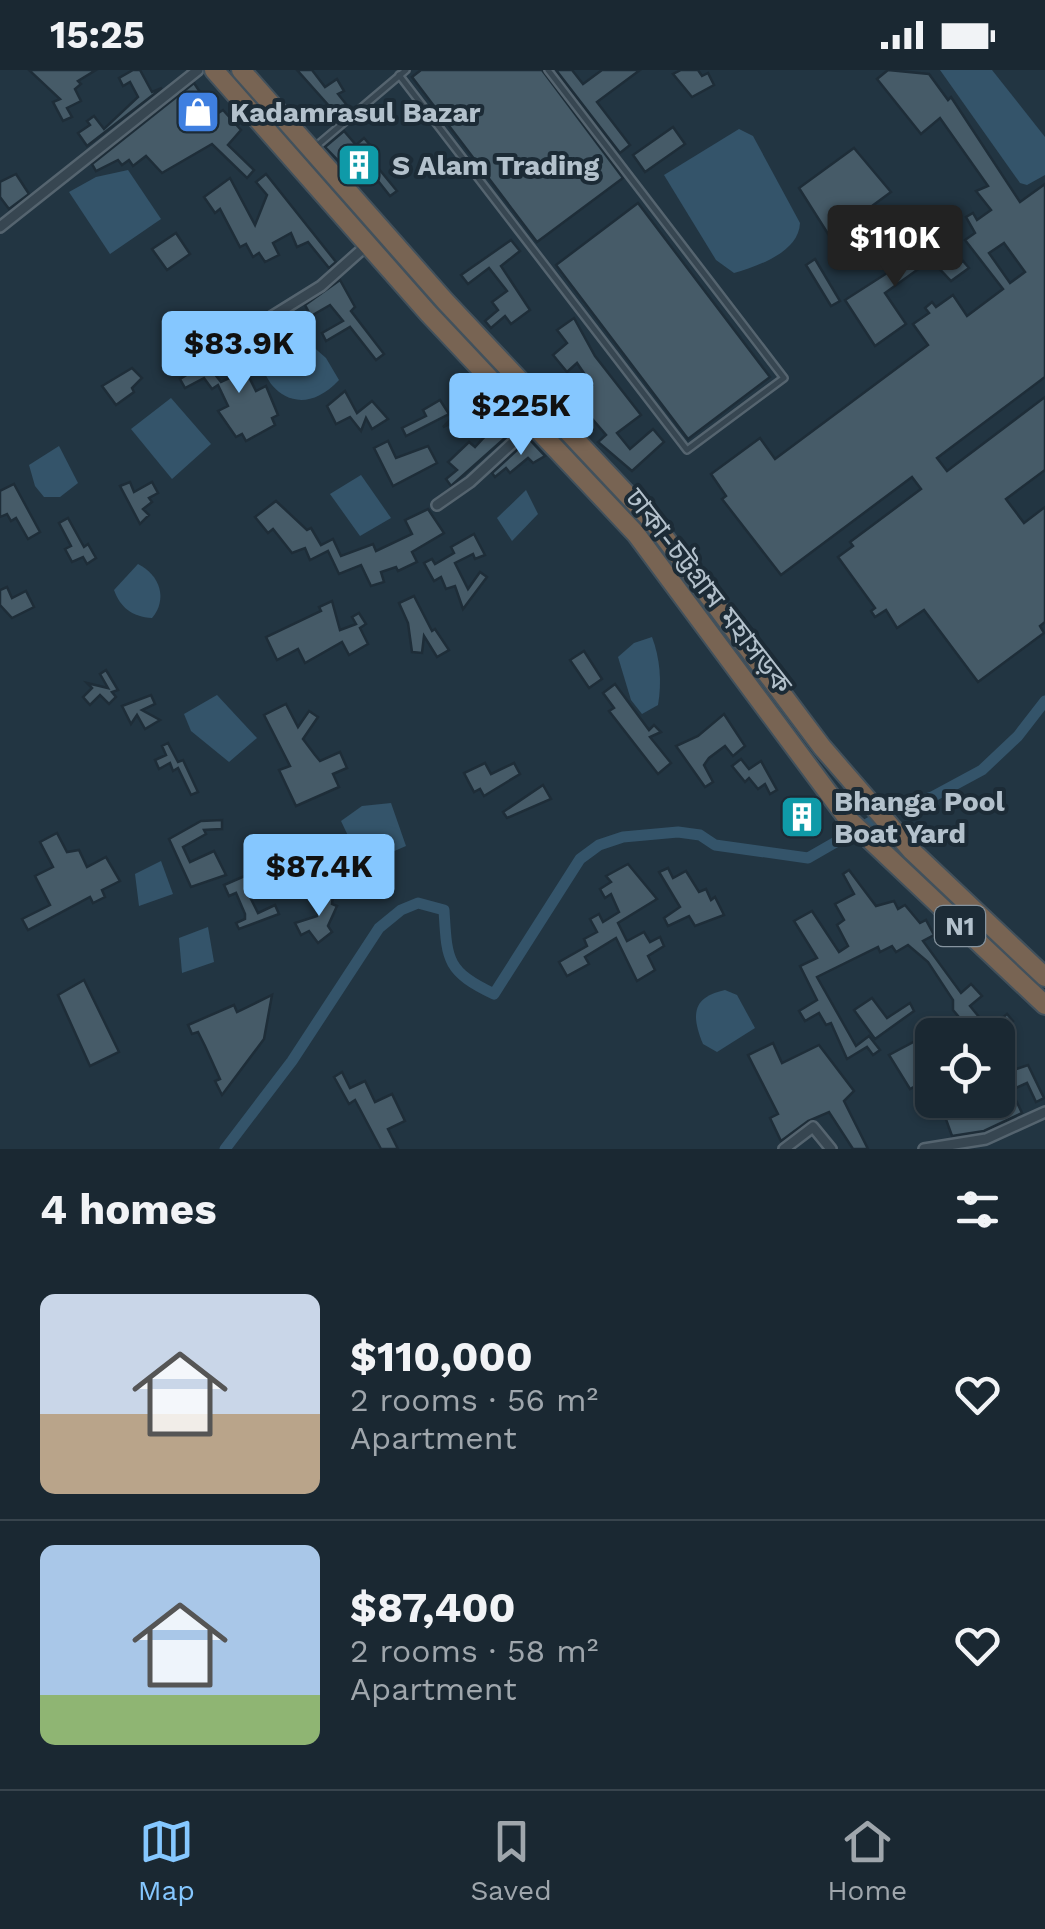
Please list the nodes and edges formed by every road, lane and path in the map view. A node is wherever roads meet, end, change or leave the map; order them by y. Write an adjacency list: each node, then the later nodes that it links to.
1 (198, 70): 8 (street)
2 (214, 70): 9 (highway, ঢাকা-চট্টগ্রাম মহাসড়ক / N1)
3 (242, 70): 7 (highway, ঢাকা-চট্টগ্রাম মহাসড়ক / N1)
4 (406, 70): 6 (lane)
5 (548, 70): 6 (lane)
6 (400, 75): 7 (lane)
7 (312, 150): 13 (highway, ঢাকা-চট্টগ্রাম মহাসড়ক / N1)
8 (0, 227)
9 (367, 245): 10 (street); 11 (highway, ঢাকা-চট্টগ্রাম মহাসড়ক / N1)
10 (263, 322)
11 (534, 423): 12 (street); 14 (highway, ঢাকা-চট্টগ্রাম মহাসড়ক / N1)
12 (437, 504)
13 (1045, 978)
14 (1045, 1004)
15 (1045, 1112): 18 (street)
16 (784, 1149): 17 (street)
17 (831, 1149)
18 (924, 1149)

